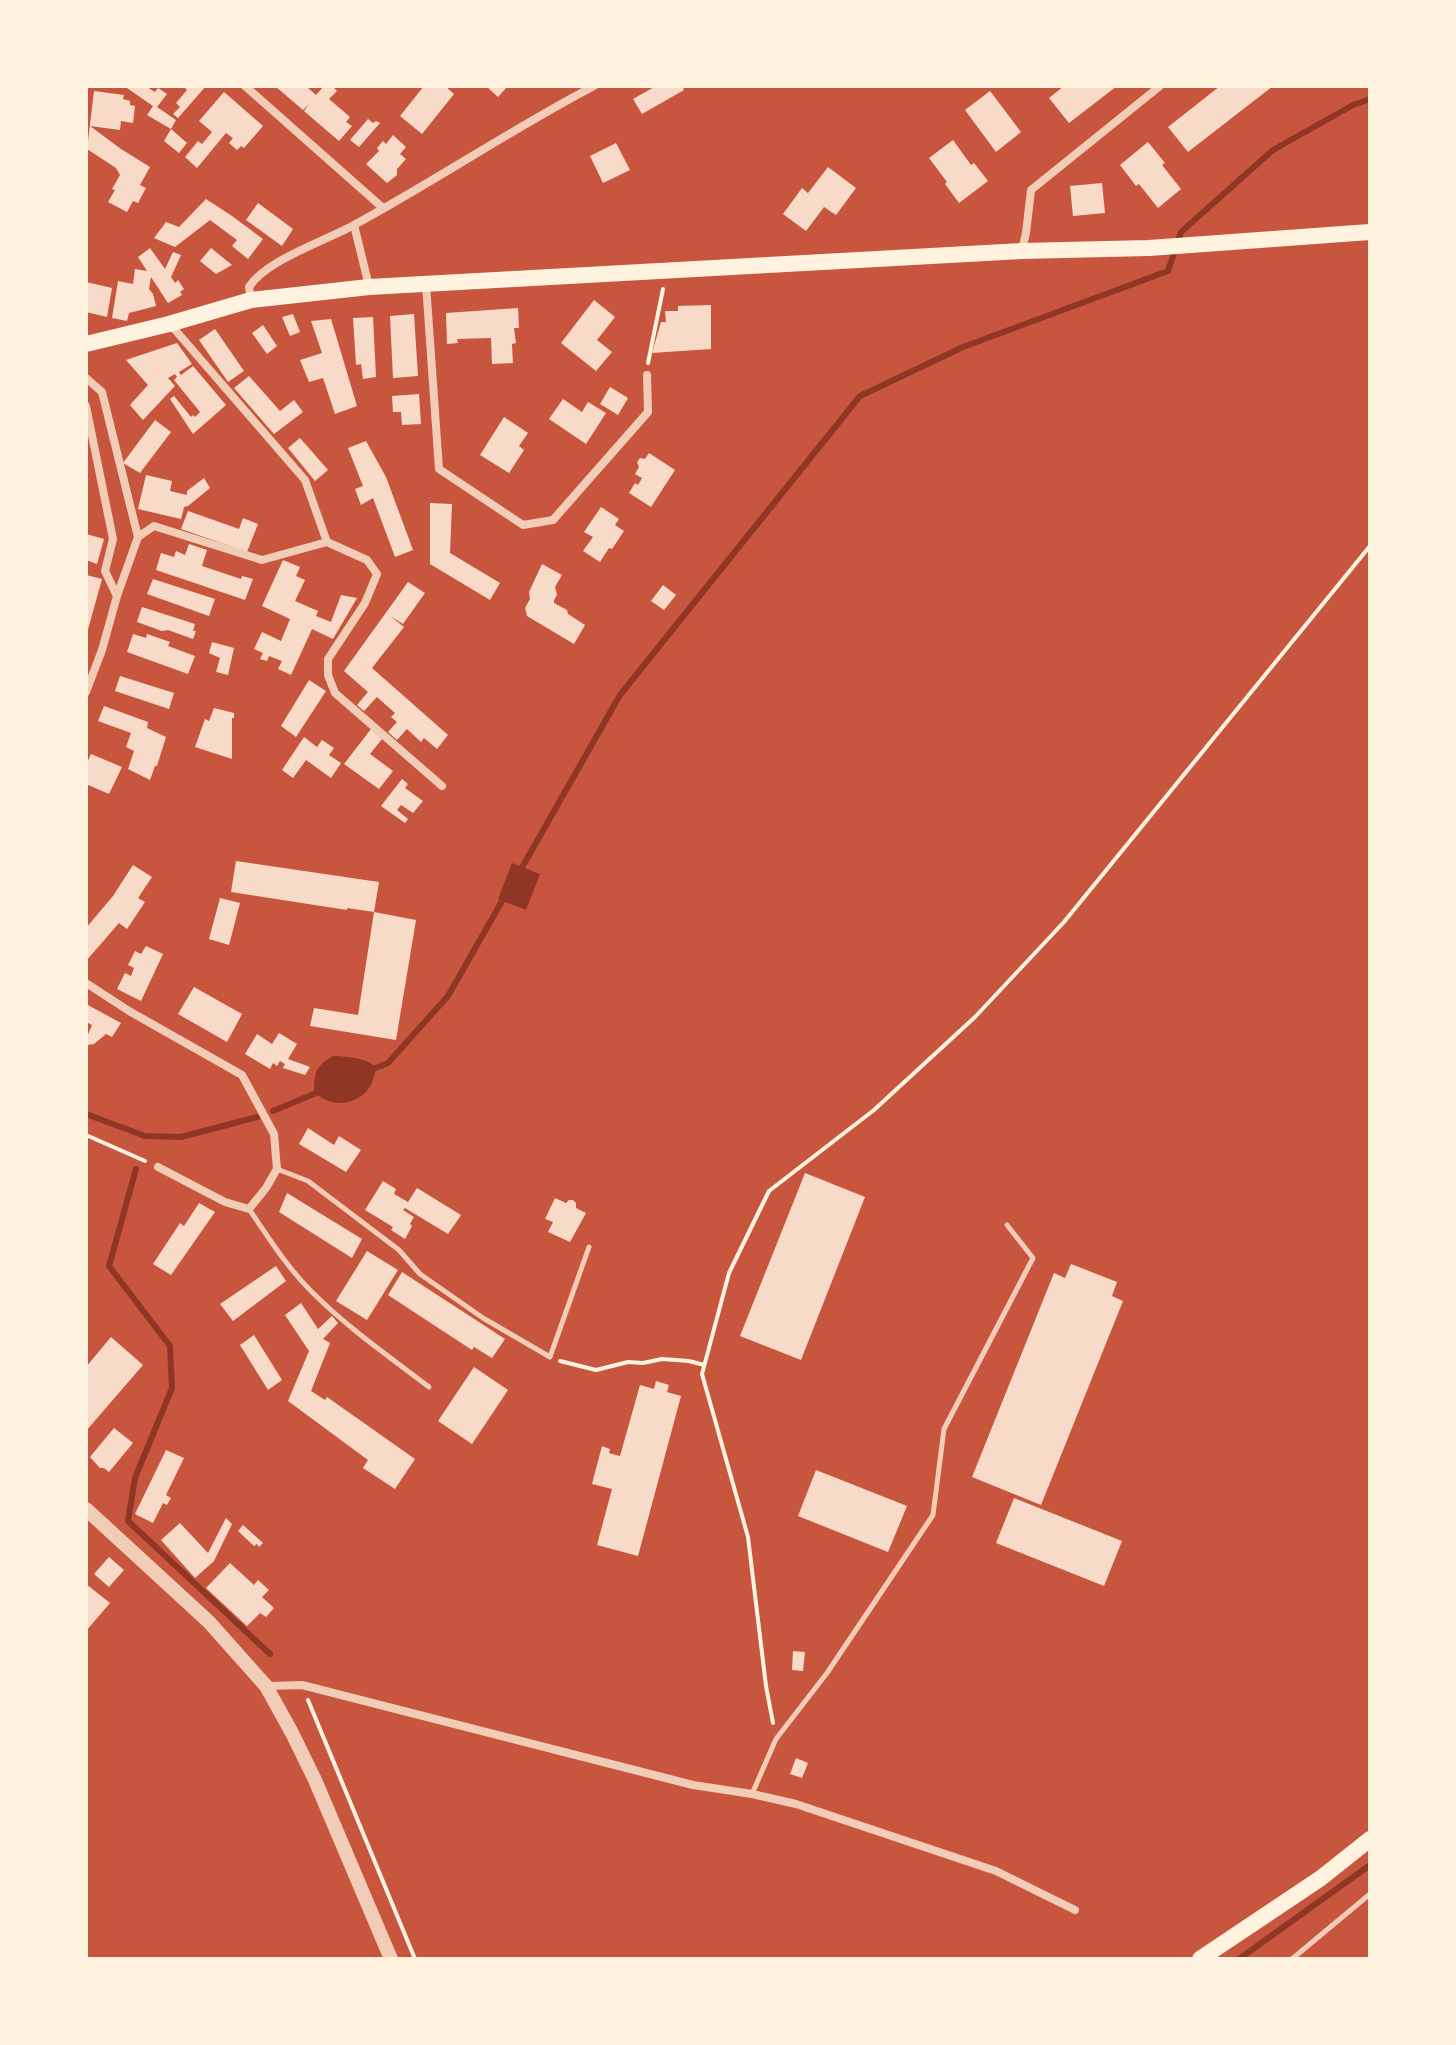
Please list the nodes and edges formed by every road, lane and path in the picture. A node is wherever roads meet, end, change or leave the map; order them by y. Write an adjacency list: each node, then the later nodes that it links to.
1 (245, 86): 4 (street)
2 (592, 86): 4 (street)
3 (1160, 86): 7 (street)
4 (383, 208): 5 (street)
5 (354, 225): 10 (street); 11 (street)
6 (1370, 232): 7 (main road)
7 (1022, 251): 8 (main road)
8 (667, 271): 9 (main road); 14 (path)
9 (426, 283): 10 (main road); 14 (street)
10 (369, 287): 11 (main road)
11 (251, 300): 12 (main road)
12 (169, 324): 13 (main road); 18 (street)
13 (86, 344)
14 (647, 375)
15 (86, 378): 17 (street)
16 (86, 406): 20 (street)
17 (138, 537): 18 (street); 20 (street)
18 (327, 542): 22 (street)
19 (1370, 546): 31 (path)
20 (117, 596): 21 (street)
21 (86, 692)
22 (442, 786)
23 (86, 983): 26 (street)
24 (86, 1135): 25 (path)
25 (158, 1167): 27 (street)
26 (277, 1169): 27 (street); 30 (lane)
27 (249, 1209): 32 (lane)
28 (1007, 1225): 36 (lane)
29 (589, 1247): 30 (lane)
30 (550, 1357): 31 (path)
31 (704, 1365): 36 (path)
32 (429, 1387)
33 (86, 1509): 35 (street)
34 (302, 1685): 35 (street); 37 (street); 42 (path)
35 (266, 1686): 41 (street)
36 (776, 1739): 37 (lane)
37 (752, 1794): 40 (street)
38 (1370, 1839): 43 (main road)
39 (1370, 1894): 44 (lane)
40 (1075, 1910)
41 (391, 1959)
42 (415, 1959)
43 (1200, 1959)
44 (1292, 1959)

